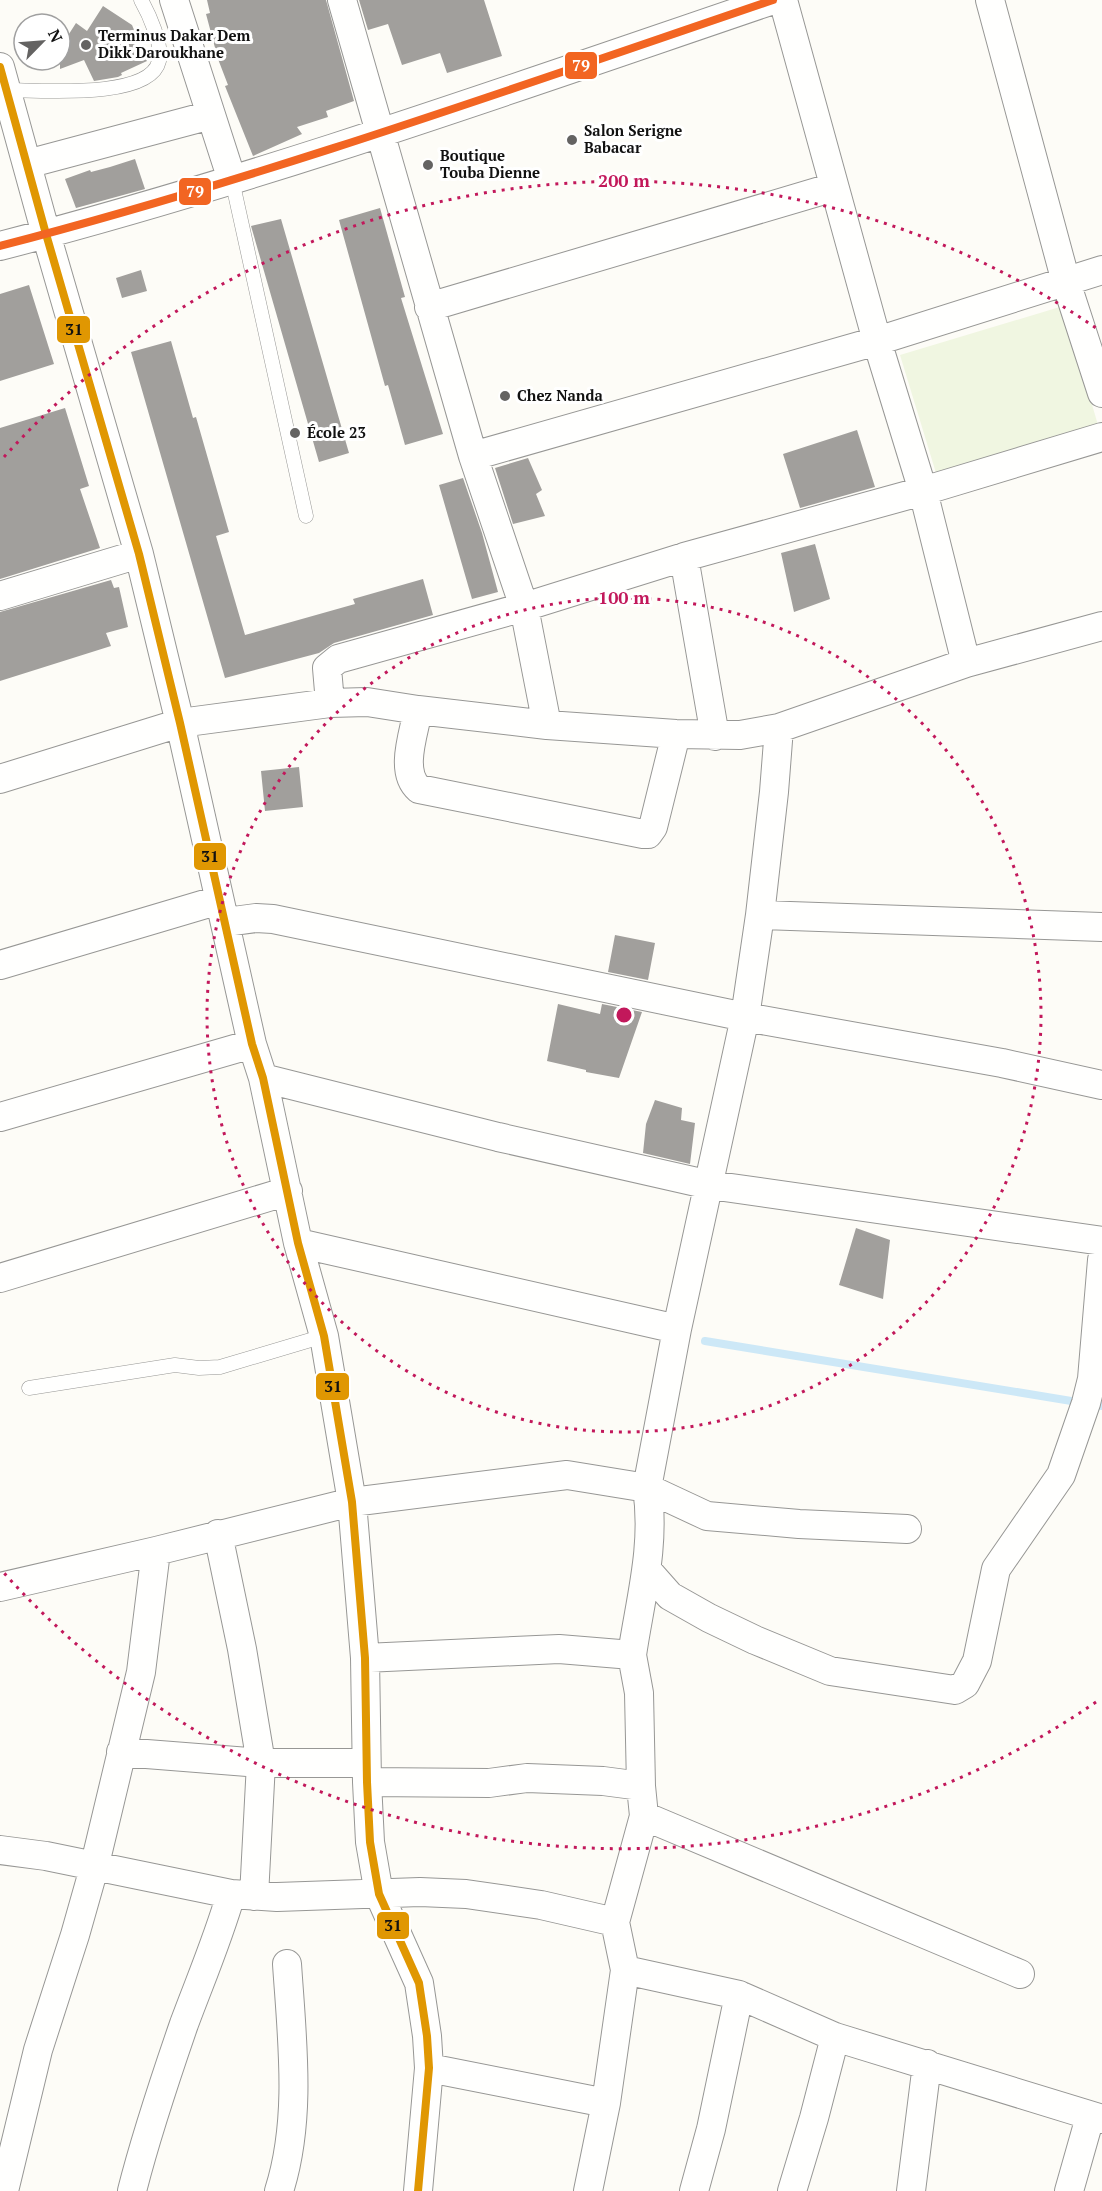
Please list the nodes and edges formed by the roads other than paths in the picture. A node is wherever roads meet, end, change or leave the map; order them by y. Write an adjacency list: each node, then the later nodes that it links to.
1 (141, 0): 7 (lane)
2 (174, 0): 8 (street)
3 (342, 0): 9 (street)
4 (773, 0): 9 (street)
5 (783, 0): 12 (street)
6 (990, 0): 16 (street)
7 (4, 79): 10 (street)
8 (211, 115): 10 (street); 11 (street)
9 (381, 133): 11 (street); 17 (street)
10 (27, 164): 13 (street)
11 (232, 180): 13 (street); 23 (lane)
12 (834, 187): 17 (street); 18 (street)
13 (46, 234): 14 (street); 24 (street)
14 (0, 246)
15 (1102, 270): 16 (street)
16 (1066, 282): 18 (street); 19 (street)
17 (429, 307): 21 (street)
18 (877, 341): 21 (street); 22 (street)
19 (1102, 393)
20 (1102, 437): 22 (street)
21 (473, 456): 27 (street)
22 (923, 490): 25 (street); 29 (street)
23 (306, 516)
24 (140, 554): 26 (street); 32 (street)
25 (684, 557): 27 (street); 36 (street)
26 (0, 596)
27 (524, 607): 30 (street); 33 (street)
28 (1102, 626): 29 (street)
29 (966, 663): 34 (street)
30 (330, 703): 31 (street); 32 (street)
31 (418, 710): 33 (street); 35 (street)
32 (180, 723): 37 (street); 38 (street)
33 (547, 725): 35 (street)
34 (778, 728): 36 (street); 39 (street)
35 (676, 734): 36 (street)
36 (715, 736)
37 (0, 779)
38 (222, 911): 41 (street); 42 (street); 43 (street)
39 (760, 915): 40 (street); 42 (street)
40 (1102, 927)
41 (0, 965)
42 (746, 1017): 45 (street); 47 (street)
43 (252, 1044): 44 (street); 46 (street)
44 (263, 1078): 47 (street); 48 (street)
45 (1102, 1085)
46 (0, 1117)
47 (710, 1185): 49 (street); 53 (street)
48 (288, 1191): 50 (street); 52 (street)
49 (1102, 1241)
50 (298, 1242): 53 (street); 54 (street)
51 (1102, 1260): 61 (street)
52 (0, 1278)
53 (677, 1329): 56 (street)
54 (324, 1336): 55 (lane); 57 (street)
55 (29, 1388)
56 (647, 1488): 57 (street); 58 (street); 61 (street)
57 (352, 1502): 59 (street); 64 (street)
58 (907, 1529)
59 (218, 1534): 60 (street); 66 (street)
60 (156, 1551): 62 (street); 65 (street)
61 (647, 1573): 63 (street)
62 (0, 1587)
63 (632, 1655): 64 (street); 68 (street)
64 (365, 1658): 67 (street)
65 (121, 1752): 66 (street); 71 (street)
66 (261, 1763): 67 (street); 73 (street)
67 (366, 1772): 68 (street); 72 (street)
68 (641, 1786): 69 (street)
69 (644, 1816): 74 (street); 77 (street)
70 (0, 1850): 71 (street)
71 (94, 1868): 73 (street); 84 (street)
72 (379, 1894): 73 (street); 74 (street); 81 (street)
73 (242, 1895): 85 (street)
74 (615, 1922): 76 (street)
75 (287, 1964): 86 (street)
76 (625, 1970): 78 (street); 82 (street)
77 (1020, 1974)
78 (739, 1995): 79 (street); 89 (street)
79 (835, 2037): 80 (street); 90 (street)
80 (927, 2064): 83 (street); 91 (street)
81 (429, 2068): 82 (street); 87 (street)
82 (606, 2103): 88 (street)
83 (1096, 2118): 92 (street)
84 (4, 2191)
85 (132, 2191)
86 (279, 2191)
87 (418, 2191)
88 (588, 2191)
89 (694, 2191)
90 (792, 2191)
91 (911, 2191)
92 (1069, 2191)

